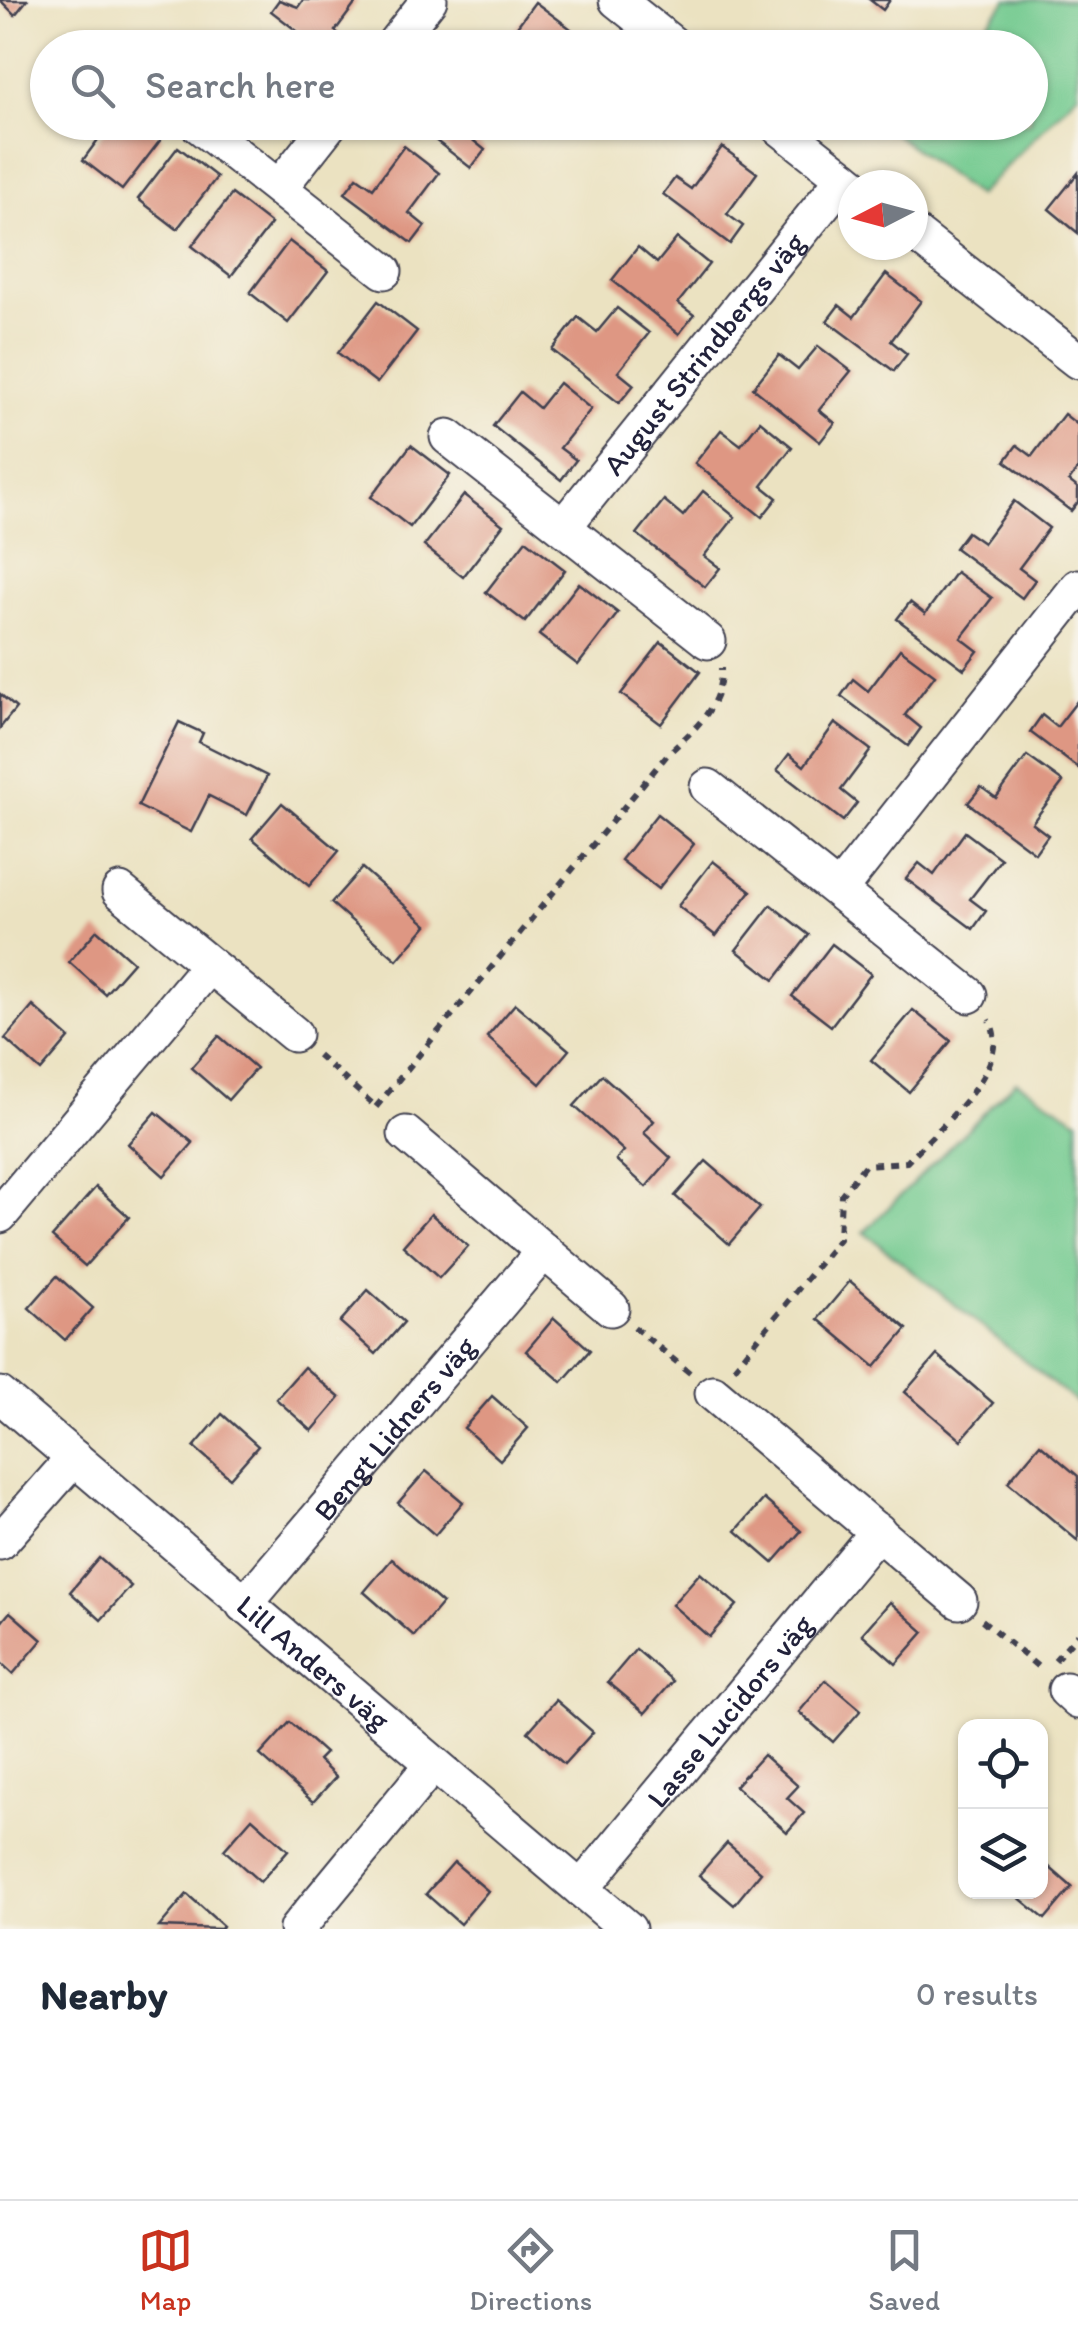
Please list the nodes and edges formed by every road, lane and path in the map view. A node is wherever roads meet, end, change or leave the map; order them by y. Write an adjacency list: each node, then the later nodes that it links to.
1 (429, 0): 3 (street)
2 (617, 0): 4 (street)
3 (405, 30)
4 (654, 30)
5 (218, 140): 9 (street)
6 (318, 140): 9 (street)
7 (796, 140): 8 (street)
8 (838, 173)
9 (279, 188): 12 (street)
10 (838, 195): 15 (street, August Strindbergs väg)
11 (928, 244): 13 (street)
12 (384, 271)
13 (1078, 361)
14 (448, 437): 15 (street)
15 (564, 526): 17 (street)
16 (1078, 587): 19 (street)
17 (708, 640): 24 (path)
18 (708, 787): 19 (street)
19 (840, 890): 22 (street)
20 (120, 891): 21 (street)
21 (209, 966): 23 (street); 26 (street)
22 (970, 995): 29 (path)
23 (294, 1034): 24 (path)
24 (376, 1107): 25 (path)
25 (406, 1134): 27 (street)
26 (0, 1214)
27 (544, 1251): 28 (street); 35 (street, Bengt Lidners väg)
28 (611, 1308): 29 (path)
29 (714, 1392): 32 (street)
30 (0, 1395): 31 (street, Lill Anders väg)
31 (74, 1458): 33 (street); 35 (street, Lill Anders väg)
32 (878, 1530): 34 (street); 39 (street, Lasse Lucidors väg)
33 (0, 1542)
34 (959, 1601): 37 (path)
35 (244, 1604): 38 (street, Lill Anders väg)
36 (1078, 1634): 37 (path)
37 (1063, 1688)
38 (432, 1765): 39 (street, Lill Anders väg); 40 (street)
39 (580, 1889): 41 (street, Lill Anders väg)
40 (296, 1929)
41 (628, 1929)

